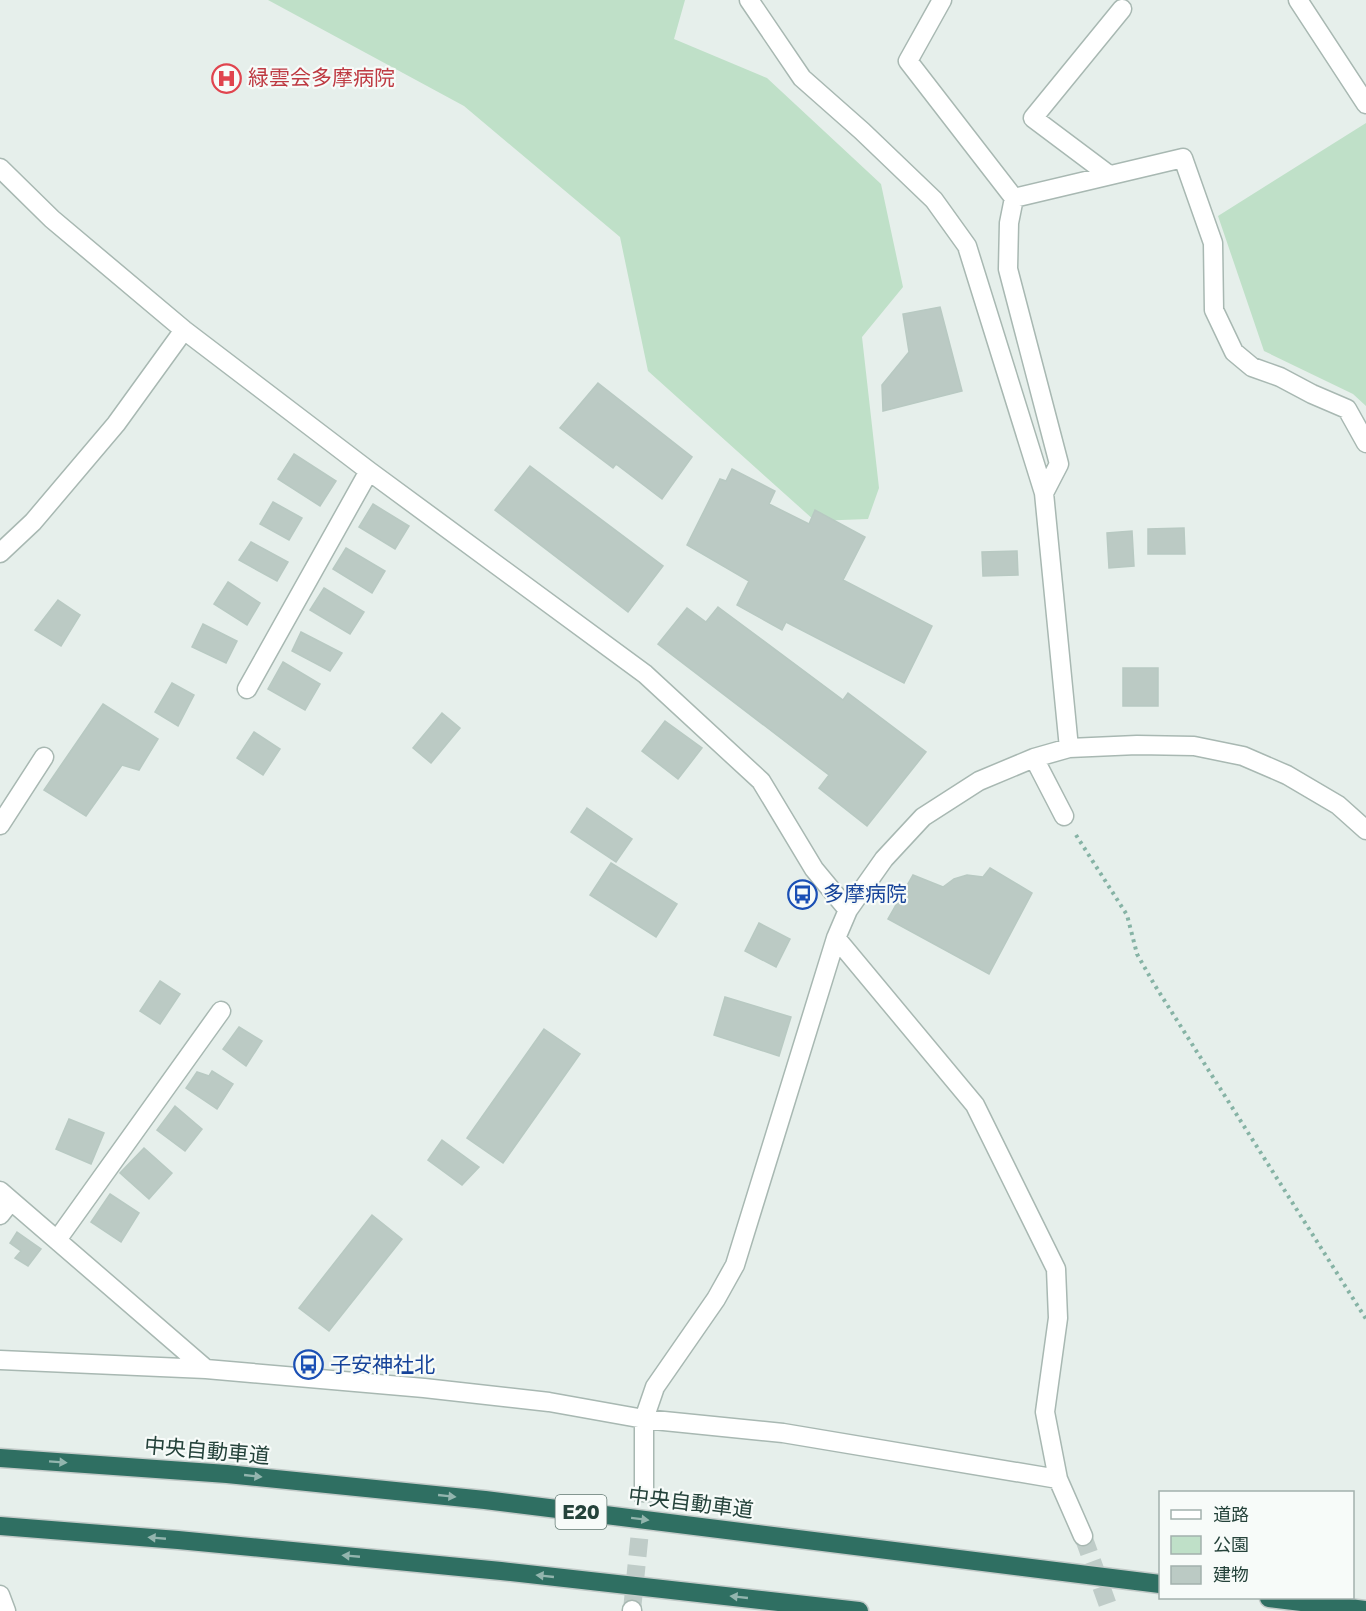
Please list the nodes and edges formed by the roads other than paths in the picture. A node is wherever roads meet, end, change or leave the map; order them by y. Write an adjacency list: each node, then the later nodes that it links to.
1 (749, 0): 12 (street)
2 (942, 0): 8 (street)
3 (1298, 0): 5 (street)
4 (1122, 9): 7 (street)
5 (1366, 104)
6 (0, 168): 9 (street)
7 (1109, 176): 8 (street); 10 (street)
8 (1014, 198): 12 (street)
9 (184, 330): 11 (street); 13 (street)
10 (1366, 443)
11 (369, 471): 14 (street); 21 (street)
12 (1044, 493): 15 (street)
13 (0, 553)
14 (247, 689)
15 (1069, 748): 17 (street); 20 (street)
16 (44, 757): 19 (street)
17 (1034, 758): 18 (street); 21 (street)
18 (1064, 816)
19 (0, 825)
20 (1366, 830)
21 (848, 910): 22 (street)
22 (836, 938): 28 (street); 30 (street)
23 (221, 1011): 25 (street)
24 (4, 1202): 25 (street)
25 (57, 1240): 27 (street)
26 (0, 1360): 27 (street)
27 (206, 1369): 28 (street)
28 (644, 1419): 30 (street); 31 (street)
29 (0, 1458): 34 (highway, 中央自動車道 / E20, one-way to 34)
30 (1058, 1479): 33 (street)
31 (644, 1492)
32 (5, 1526): 39 (highway, one-way to 32)
33 (1083, 1536)
34 (1159, 1584)
35 (0, 1595): 38 (street)
36 (1277, 1599): 37 (highway)
37 (1366, 1610)
38 (6, 1611)
39 (860, 1611)

